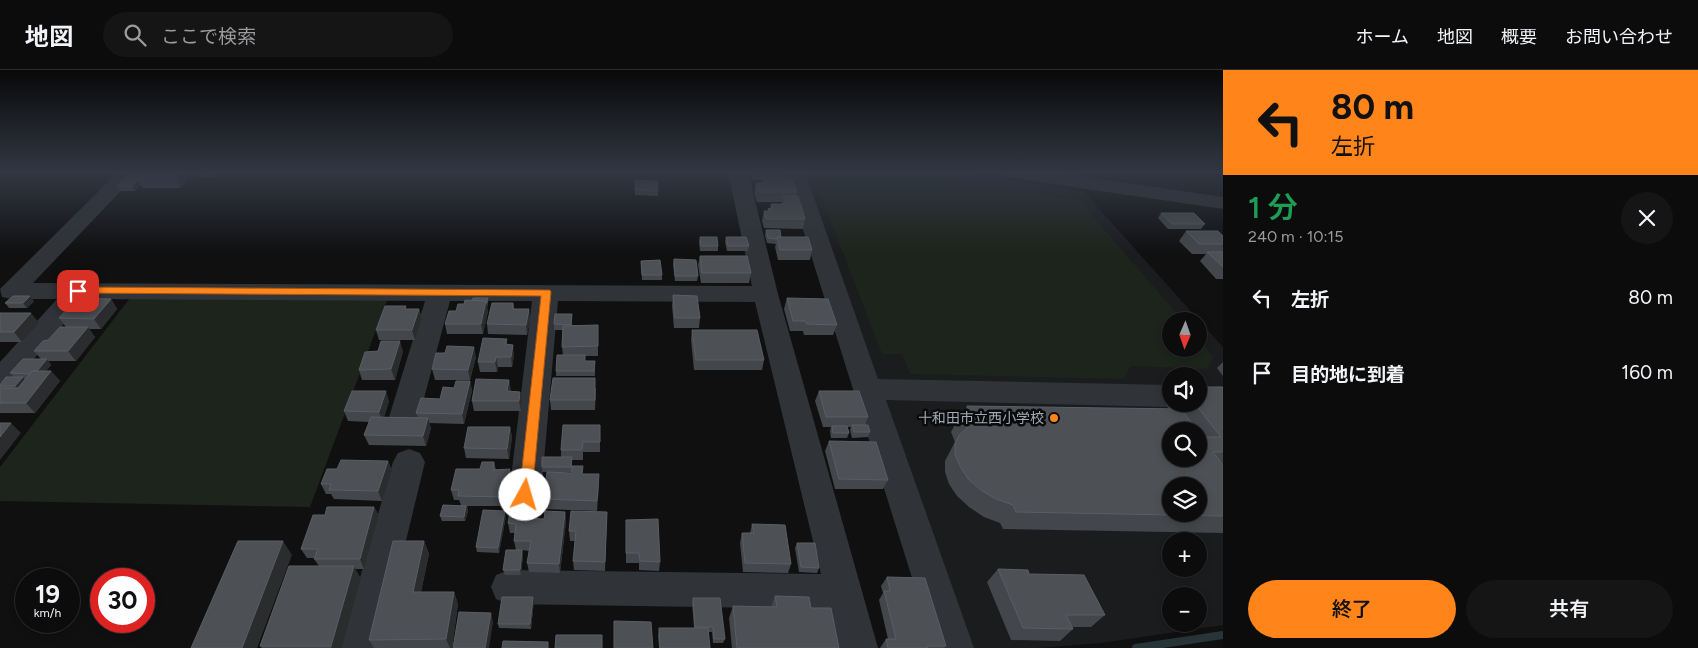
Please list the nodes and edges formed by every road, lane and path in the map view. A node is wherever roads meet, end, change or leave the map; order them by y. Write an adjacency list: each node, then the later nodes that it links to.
1 (102, 199): 10 (street)
2 (744, 199): 9 (street)
3 (804, 199): 12 (street)
4 (1190, 199): 5 (street)
5 (1223, 204)
6 (78, 291): 7 (street); 10 (street); 11 (street)
7 (440, 292): 8 (street); 14 (street)
8 (546, 292): 9 (street); 16 (street)
9 (766, 294): 18 (street)
10 (6, 297)
11 (0, 380)
12 (868, 389): 13 (street); 21 (street)
13 (1162, 396)
14 (404, 417)
15 (409, 462): 19 (street)
16 (525, 495)
17 (509, 587): 18 (street)
18 (843, 592): 20 (street)
19 (360, 648)
20 (858, 648)
21 (954, 648)

